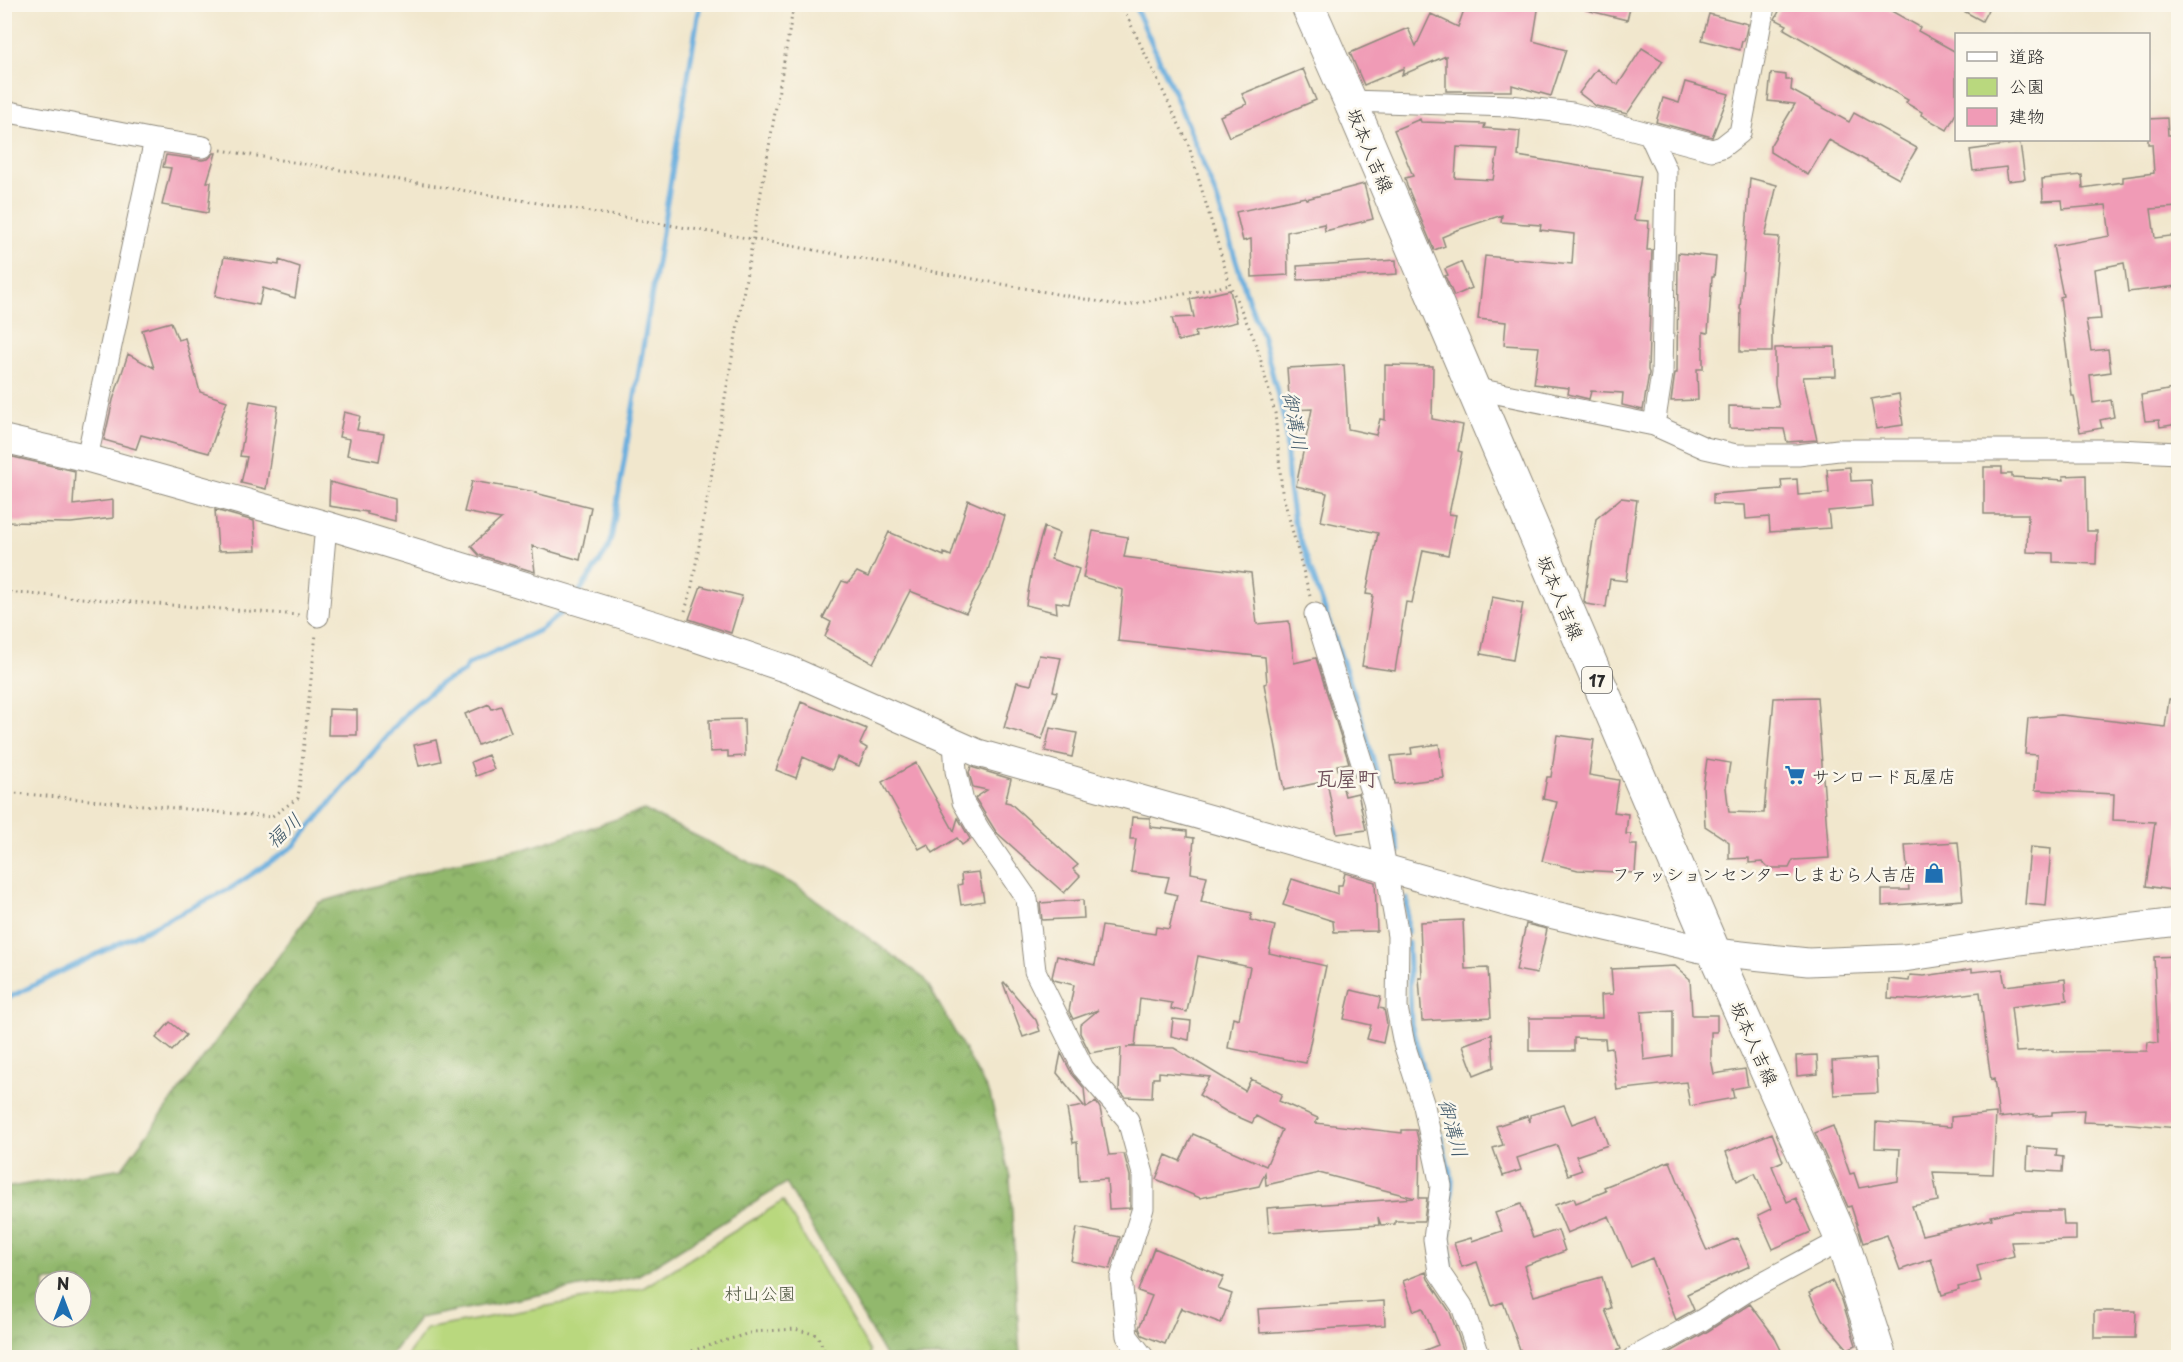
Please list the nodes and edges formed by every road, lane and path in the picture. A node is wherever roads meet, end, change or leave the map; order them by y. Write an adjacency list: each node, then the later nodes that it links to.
1 (794, 4): 10 (path)
2 (1121, 4): 11 (path)
3 (1307, 4): 5 (main road, 坂本人吉線 / 17)
4 (1764, 6): 7 (street)
5 (1350, 101): 7 (street); 12 (main road, 坂本人吉線 / 17)
6 (4, 111): 8 (street)
7 (1650, 135): 13 (street)
8 (155, 140): 9 (street); 16 (street)
9 (203, 147): 10 (path)
10 (753, 239): 11 (path); 21 (path)
11 (1230, 285): 19 (path)
12 (1472, 388): 13 (street); 26 (main road, 坂本人吉線 / 17)
13 (1654, 425): 15 (street)
14 (4, 439): 16 (street)
15 (2178, 453)
16 (87, 458): 17 (street)
17 (326, 525): 20 (street); 21 (street)
18 (4, 592): 20 (path)
19 (1315, 614): 24 (street)
20 (318, 616): 23 (path)
21 (678, 632): 22 (street)
22 (954, 743): 24 (street); 30 (street)
23 (4, 792)
24 (1386, 868): 26 (street); 31 (street)
25 (2178, 922): 26 (street)
26 (1714, 952): 27 (main road, 坂本人吉線 / 17)
27 (1842, 1240): 32 (street); 33 (main road, 坂本人吉線 / 17)
28 (669, 1358): 29 (path)
29 (828, 1358)
30 (1144, 1358)
31 (1480, 1358)
32 (1632, 1358)
33 (1880, 1358)

